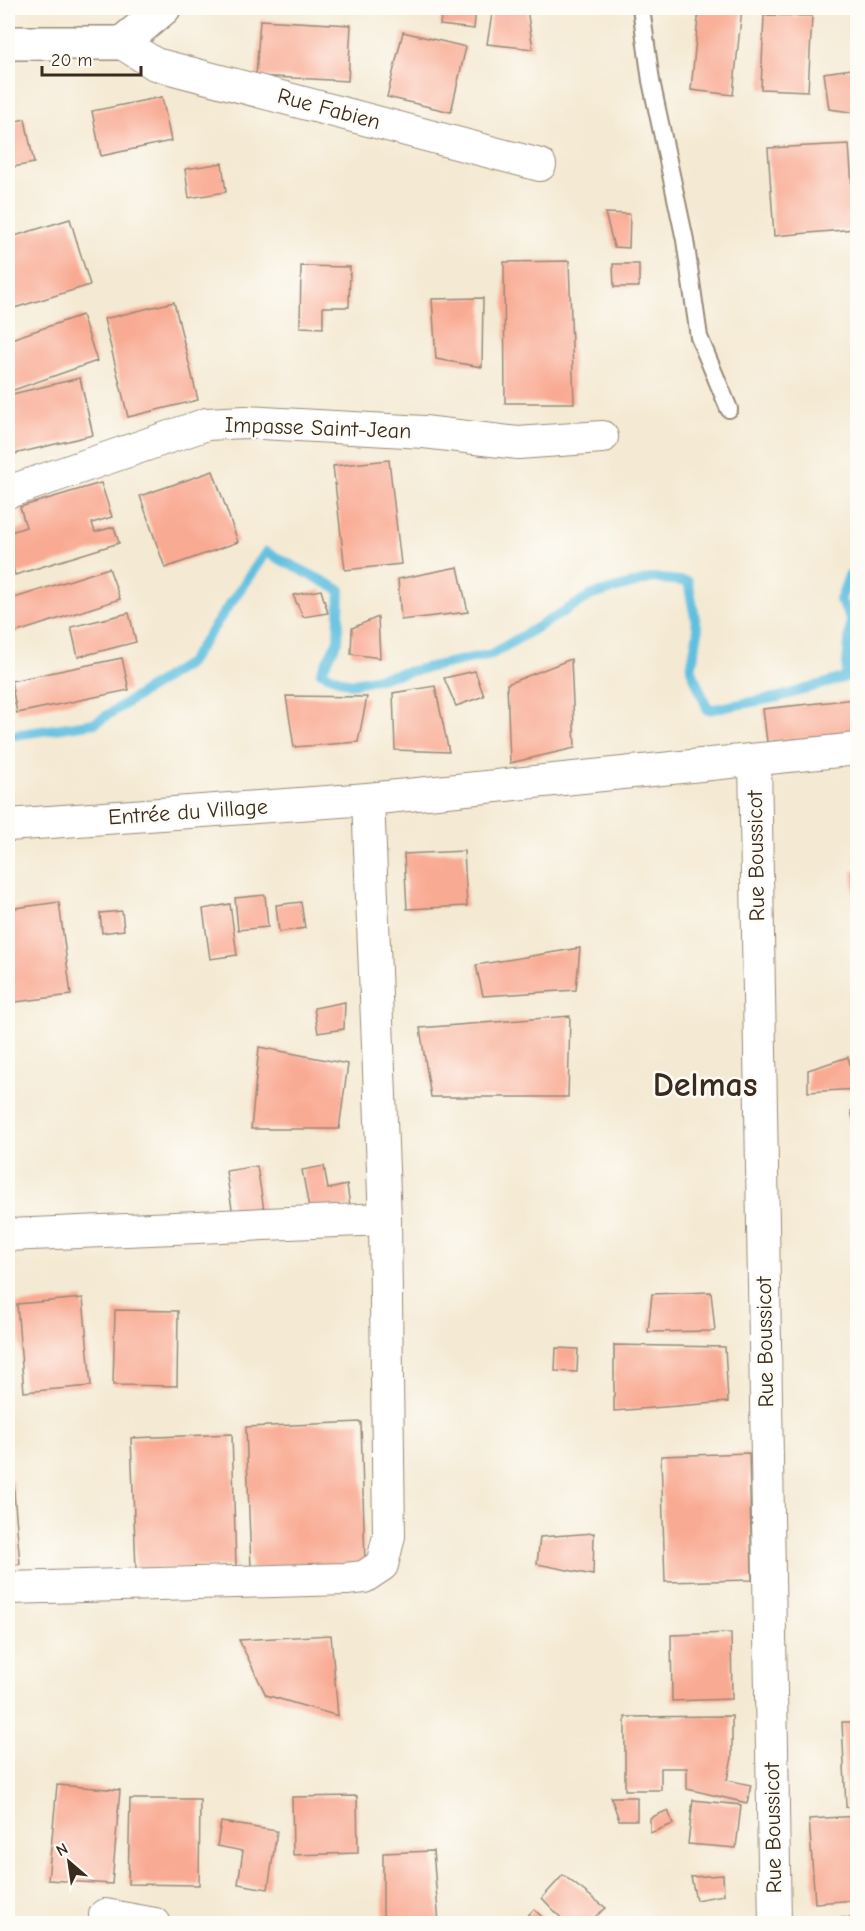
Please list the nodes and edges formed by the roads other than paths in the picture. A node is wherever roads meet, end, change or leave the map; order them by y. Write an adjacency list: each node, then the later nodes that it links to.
1 (164, 8): 4 (street)
2 (641, 8): 6 (lane)
3 (8, 43): 4 (street)
4 (122, 43): 5 (street, Rue Fabien)
5 (540, 165)
6 (729, 409)
7 (602, 437): 8 (street, Impasse Saint-Jean)
8 (8, 492)
9 (858, 749): 10 (street, Entrée du Village)
10 (755, 760): 11 (street, Entrée du Village); 18 (street, Rue Boussicot)
11 (368, 799): 12 (street, Entrée du Village); 13 (street)
12 (8, 825)
13 (385, 1219): 14 (street); 15 (street)
14 (8, 1235)
15 (8, 1588)
16 (105, 1915): 17 (street)
17 (154, 1923)
18 (775, 1923)

